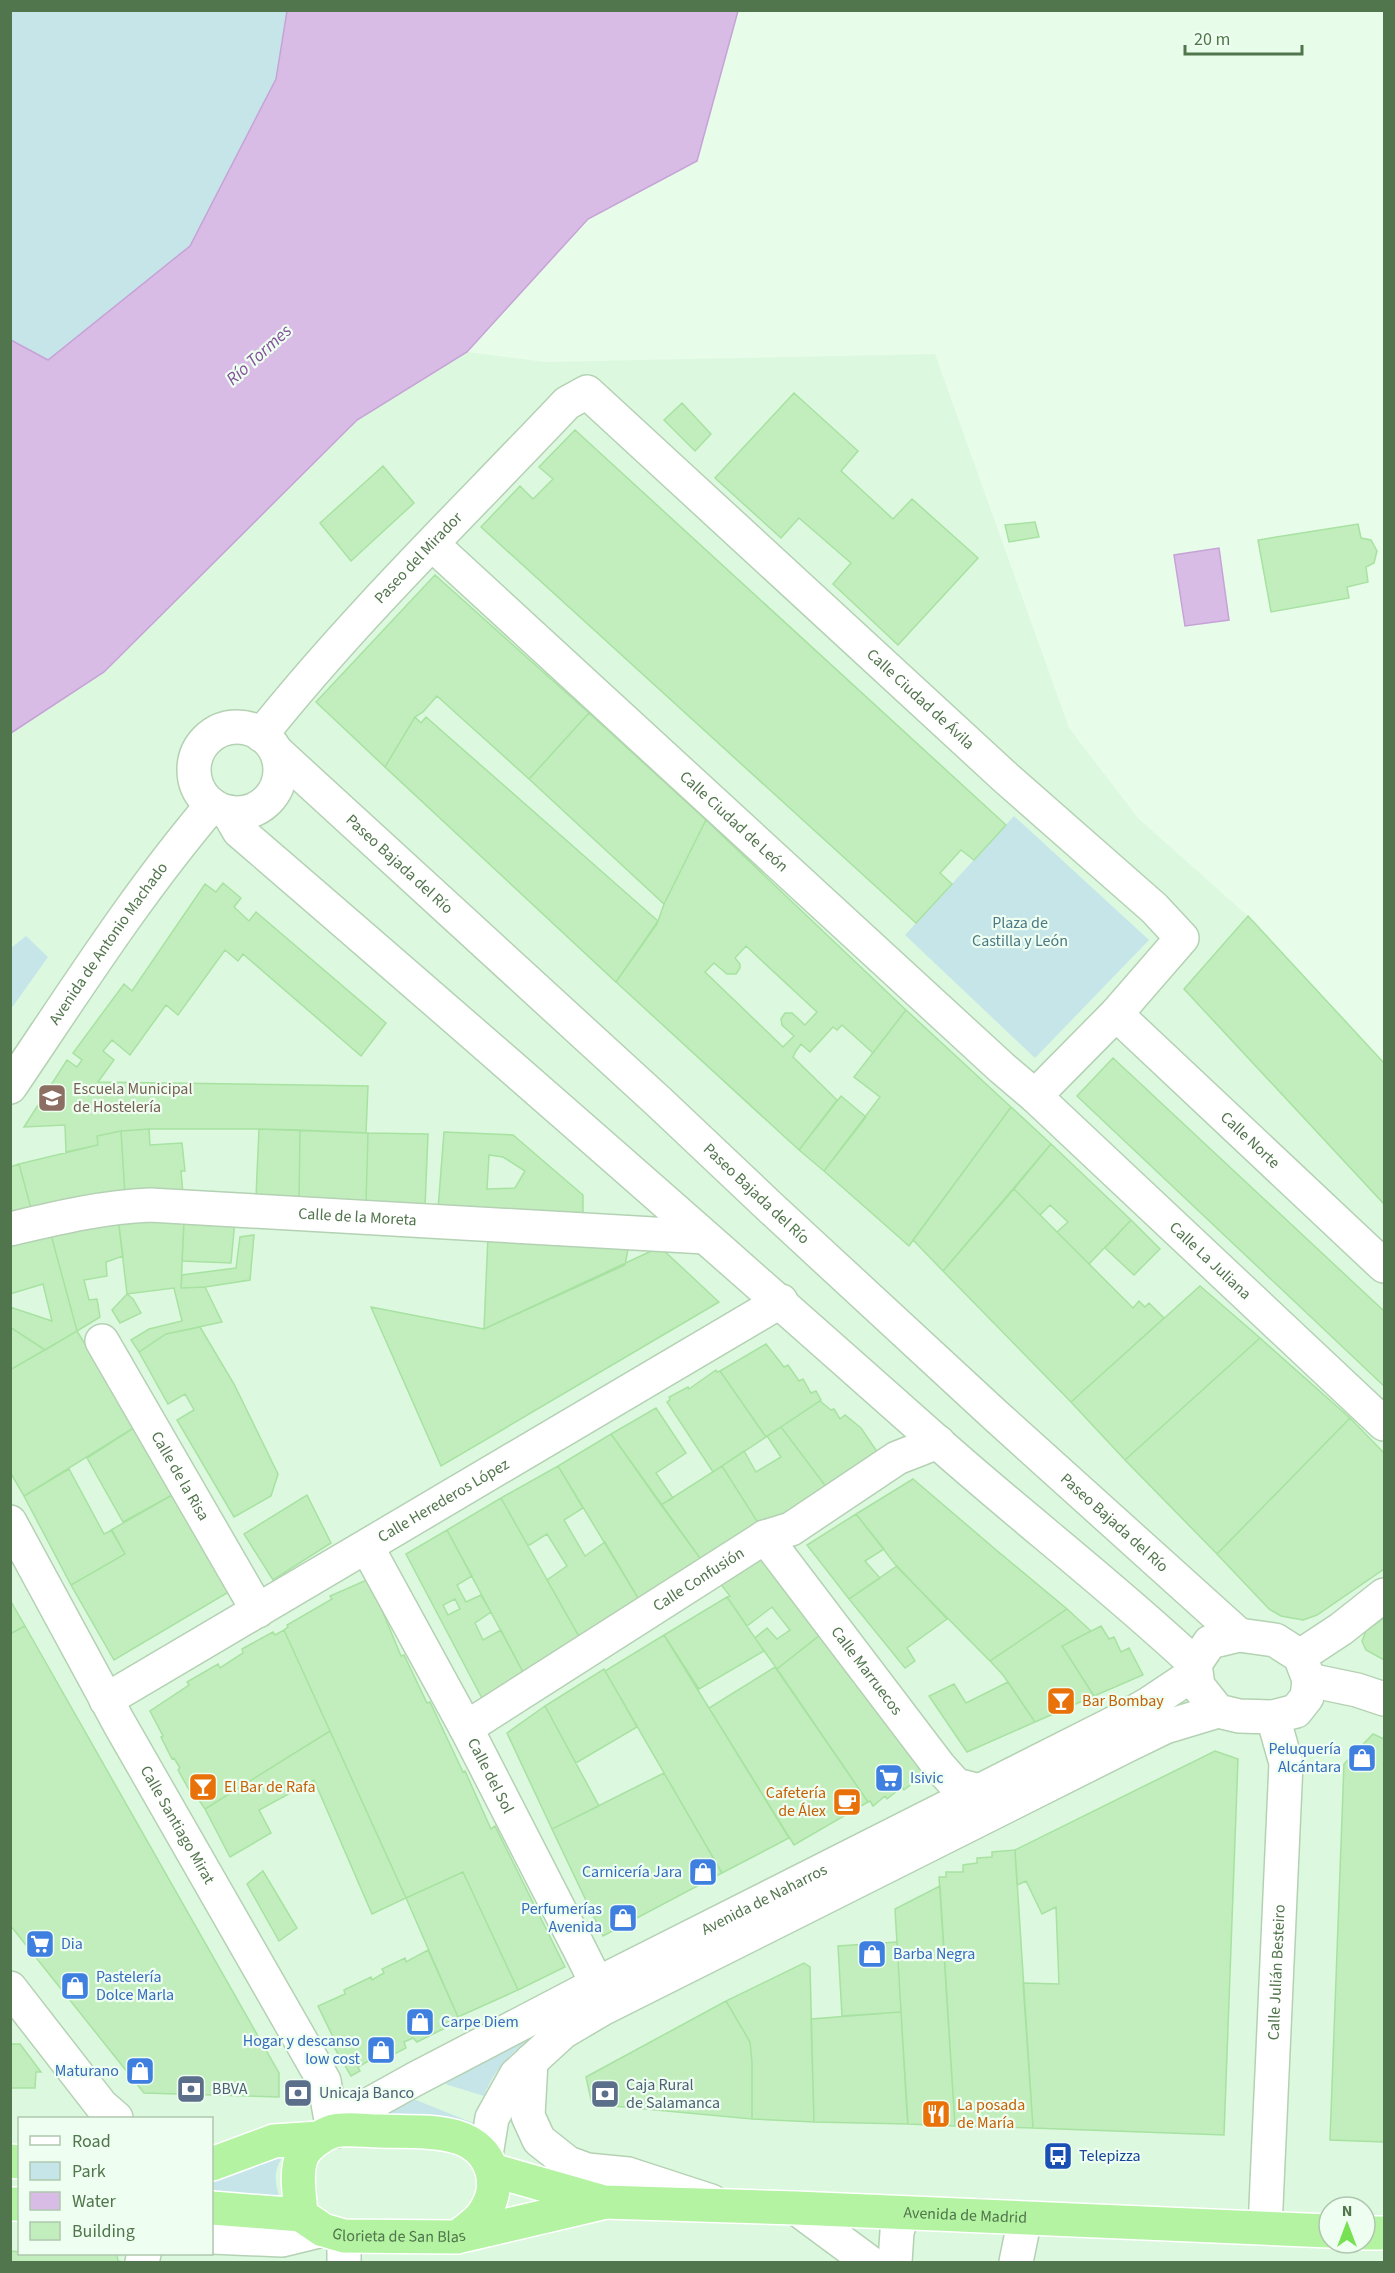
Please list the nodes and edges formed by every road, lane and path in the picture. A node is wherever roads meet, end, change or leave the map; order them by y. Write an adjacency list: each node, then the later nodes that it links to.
1 (587, 392): 2 (street, Paseo del Mirador); 5 (street, Calle Ciudad de Ávila)
2 (432, 544): 3 (street, Paseo del Mirador); 7 (street, Calle Ciudad de León)
3 (269, 744): 4 (street); 4 (street); 20 (street, Paseo Bajada del Río)
4 (220, 809): 6 (street, Avenida de Antonio Machado); 9 (street)
5 (1116, 1014): 7 (street); 10 (street, Calle Norte)
6 (10, 1087)
7 (1035, 1096): 13 (street, Calle La Juliana)
8 (10, 1229): 9 (street, Calle de la Moreta)
9 (705, 1237): 11 (street)
10 (1384, 1266)
11 (781, 1301): 14 (street); 17 (street, Calle Herederos López)
12 (102, 1341): 19 (street, Calle de la Risa)
13 (1384, 1424)
14 (938, 1442): 16 (street, Calle Confusión); 22 (street)
15 (10, 1522): 24 (street, Calle Santiago Mirat)
16 (765, 1537): 27 (street, Calle Confusión); 28 (street, Calle Marruecos)
17 (367, 1547): 19 (street, Calle Herederos López); 27 (street, Calle del Sol)
18 (1384, 1595): 21 (street)
19 (258, 1611): 24 (street, Calle Herederos López)
20 (1239, 1635): 21 (street); 22 (street)
21 (1305, 1668): 23 (street); 26 (street)
22 (1195, 1669): 25 (street); 28 (street, Avenida de Naharros)
23 (1384, 1699)
24 (106, 1700): 33 (street, Calle Santiago Mirat)
25 (1218, 1711): 26 (street); 30 (street, Avenida de Naharros)
26 (1273, 1717): 42 (street, Calle Julián Besteiro)
27 (466, 1728): 30 (street, Calle del Sol)
28 (980, 1791): 30 (street, Avenida de Naharros)
29 (10, 1988): 32 (street)
30 (599, 1996): 31 (street, Avenida de Naharros); 33 (street, Avenida de Naharros)
31 (531, 2061): 34 (street, Avenida de Naharros); 37 (street)
32 (115, 2117)
33 (329, 2133): 34 (highway); 35 (highway); 44 (highway)
34 (489, 2163): 36 (highway, Avenida de Madrid); 46 (highway, Glorieta de San Blas)
35 (213, 2164)
36 (604, 2202): 37 (highway, Avenida de Madrid); 46 (highway, Avenida de Madrid)
37 (730, 2207): 39 (highway, Avenida de Madrid)
38 (213, 2208): 44 (highway)
39 (796, 2208): 40 (highway, Avenida de Madrid); 47 (street)
40 (903, 2213): 41 (highway, Avenida de Madrid); 48 (street)
41 (1025, 2218): 42 (highway, Avenida de Madrid); 49 (street)
42 (1265, 2228): 43 (highway, Avenida de Madrid)
43 (1317, 2230)
44 (328, 2236): 45 (street); 46 (highway, Glorieta de San Blas)
45 (213, 2237)
46 (457, 2237)
47 (869, 2262)
48 (895, 2262)
49 (1016, 2262)

